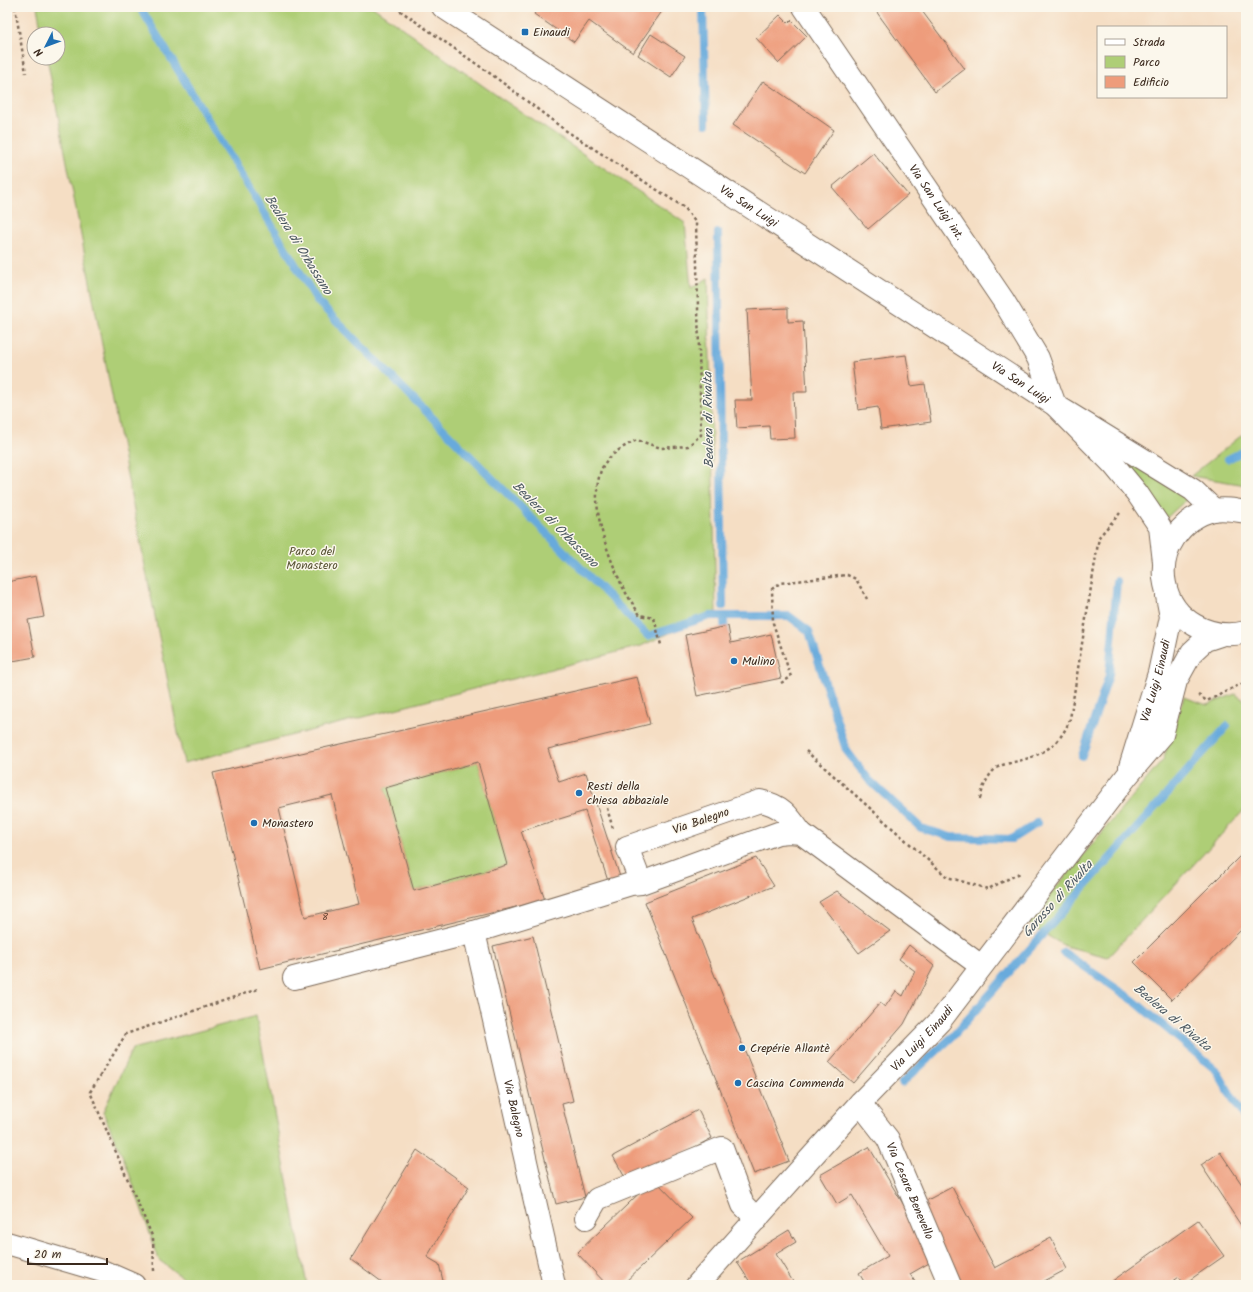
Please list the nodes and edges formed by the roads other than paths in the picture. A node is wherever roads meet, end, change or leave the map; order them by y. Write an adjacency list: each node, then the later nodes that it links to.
1 (443, 7): 3 (street, Via San Luigi)
2 (804, 7): 3 (street, Via San Luigi int.)
3 (1055, 405): 4 (street, Via San Luigi); 6 (street, Via San Luigi)
4 (1214, 510): 5 (street); 6 (street)
5 (1246, 512)
6 (1164, 573): 8 (street); 9 (street, Via Luigi Einaudi)
7 (1246, 632): 8 (street)
8 (1220, 634): 9 (street, Via Luigi Einaudi)
9 (1127, 776): 13 (street, Via Luigi Einaudi)
10 (801, 833): 11 (street); 11 (street, Via Balegno); 13 (street, Via Balegno)
11 (640, 883): 12 (street)
12 (474, 932): 14 (street); 20 (street, Via Balegno)
13 (981, 966): 15 (street, Via Luigi Einaudi)
14 (294, 978)
15 (860, 1103): 17 (street, Via Luigi Einaudi); 22 (street, Via Cesare Benevello)
16 (586, 1218): 17 (street)
17 (757, 1220): 21 (street, Via Luigi Einaudi)
18 (7, 1243): 19 (street)
19 (134, 1285)
20 (554, 1285)
21 (697, 1285)
22 (950, 1285)

